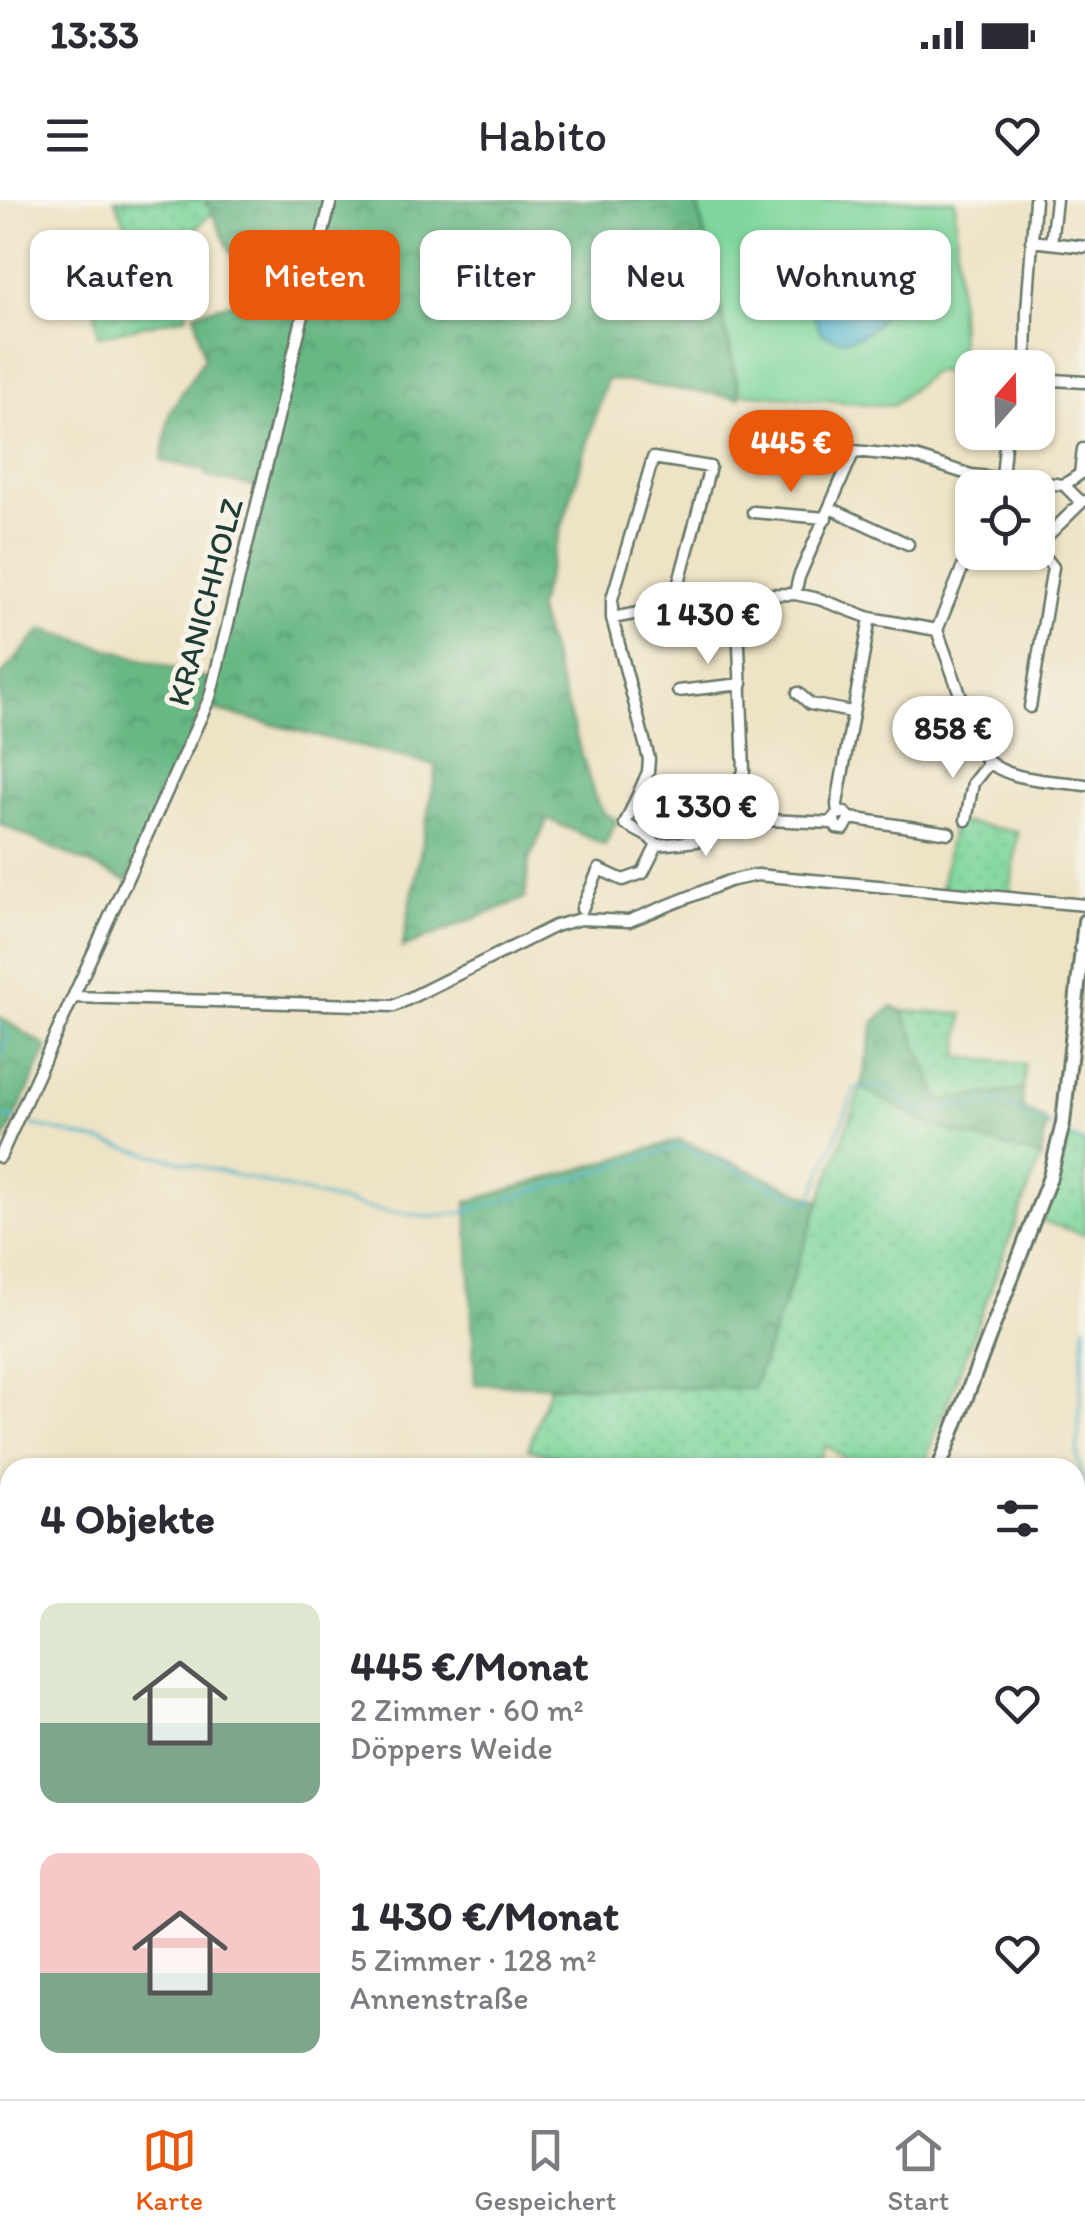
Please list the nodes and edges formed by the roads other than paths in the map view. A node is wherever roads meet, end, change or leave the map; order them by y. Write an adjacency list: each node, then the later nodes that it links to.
1 (330, 200): 48 (street, KRANICHHOLZ)
2 (1033, 200): 3 (street); 4 (street)
3 (1056, 202): 5 (street)
4 (1031, 241): 5 (street); 7 (street)
5 (1052, 243): 6 (street)
6 (1085, 247)
7 (1027, 350)
8 (1055, 380): 9 (street)
9 (1085, 382)
10 (809, 438): 12 (street)
11 (1084, 449): 15 (street)
12 (854, 452): 13 (street); 18 (street)
13 (955, 472)
14 (1055, 484): 15 (street)
15 (1064, 485): 16 (street)
16 (1082, 501): 19 (street)
17 (753, 512): 18 (street)
18 (828, 513): 20 (street); 23 (street)
19 (1055, 529)
20 (908, 544)
21 (961, 570): 28 (street)
22 (1053, 570): 32 (street)
23 (795, 594): 24 (street); 27 (street)
24 (738, 596): 25 (street); 29 (street)
25 (678, 604): 26 (street); 26 (street)
26 (612, 618): 44 (street)
27 (870, 618): 28 (street); 33 (street)
28 (937, 630): 35 (street)
29 (742, 684): 30 (street); 38 (street)
30 (678, 690)
31 (798, 693): 33 (street)
32 (1030, 707)
33 (852, 712): 39 (street)
34 (908, 726): 35 (street)
35 (974, 738): 36 (street)
36 (988, 764): 37 (street); 41 (street)
37 (1085, 786)
38 (730, 804): 40 (street); 42 (street)
39 (835, 818): 40 (street); 43 (street)
40 (747, 819): 42 (street)
41 (966, 820)
42 (718, 830): 44 (street)
43 (949, 833)
44 (657, 845): 46 (street)
45 (1085, 905): 48 (street)
46 (582, 909)
47 (1085, 920): 50 (main road)
48 (74, 997): 49 (street, KRANICHHOLZ)
49 (0, 1157)
50 (943, 1458)

